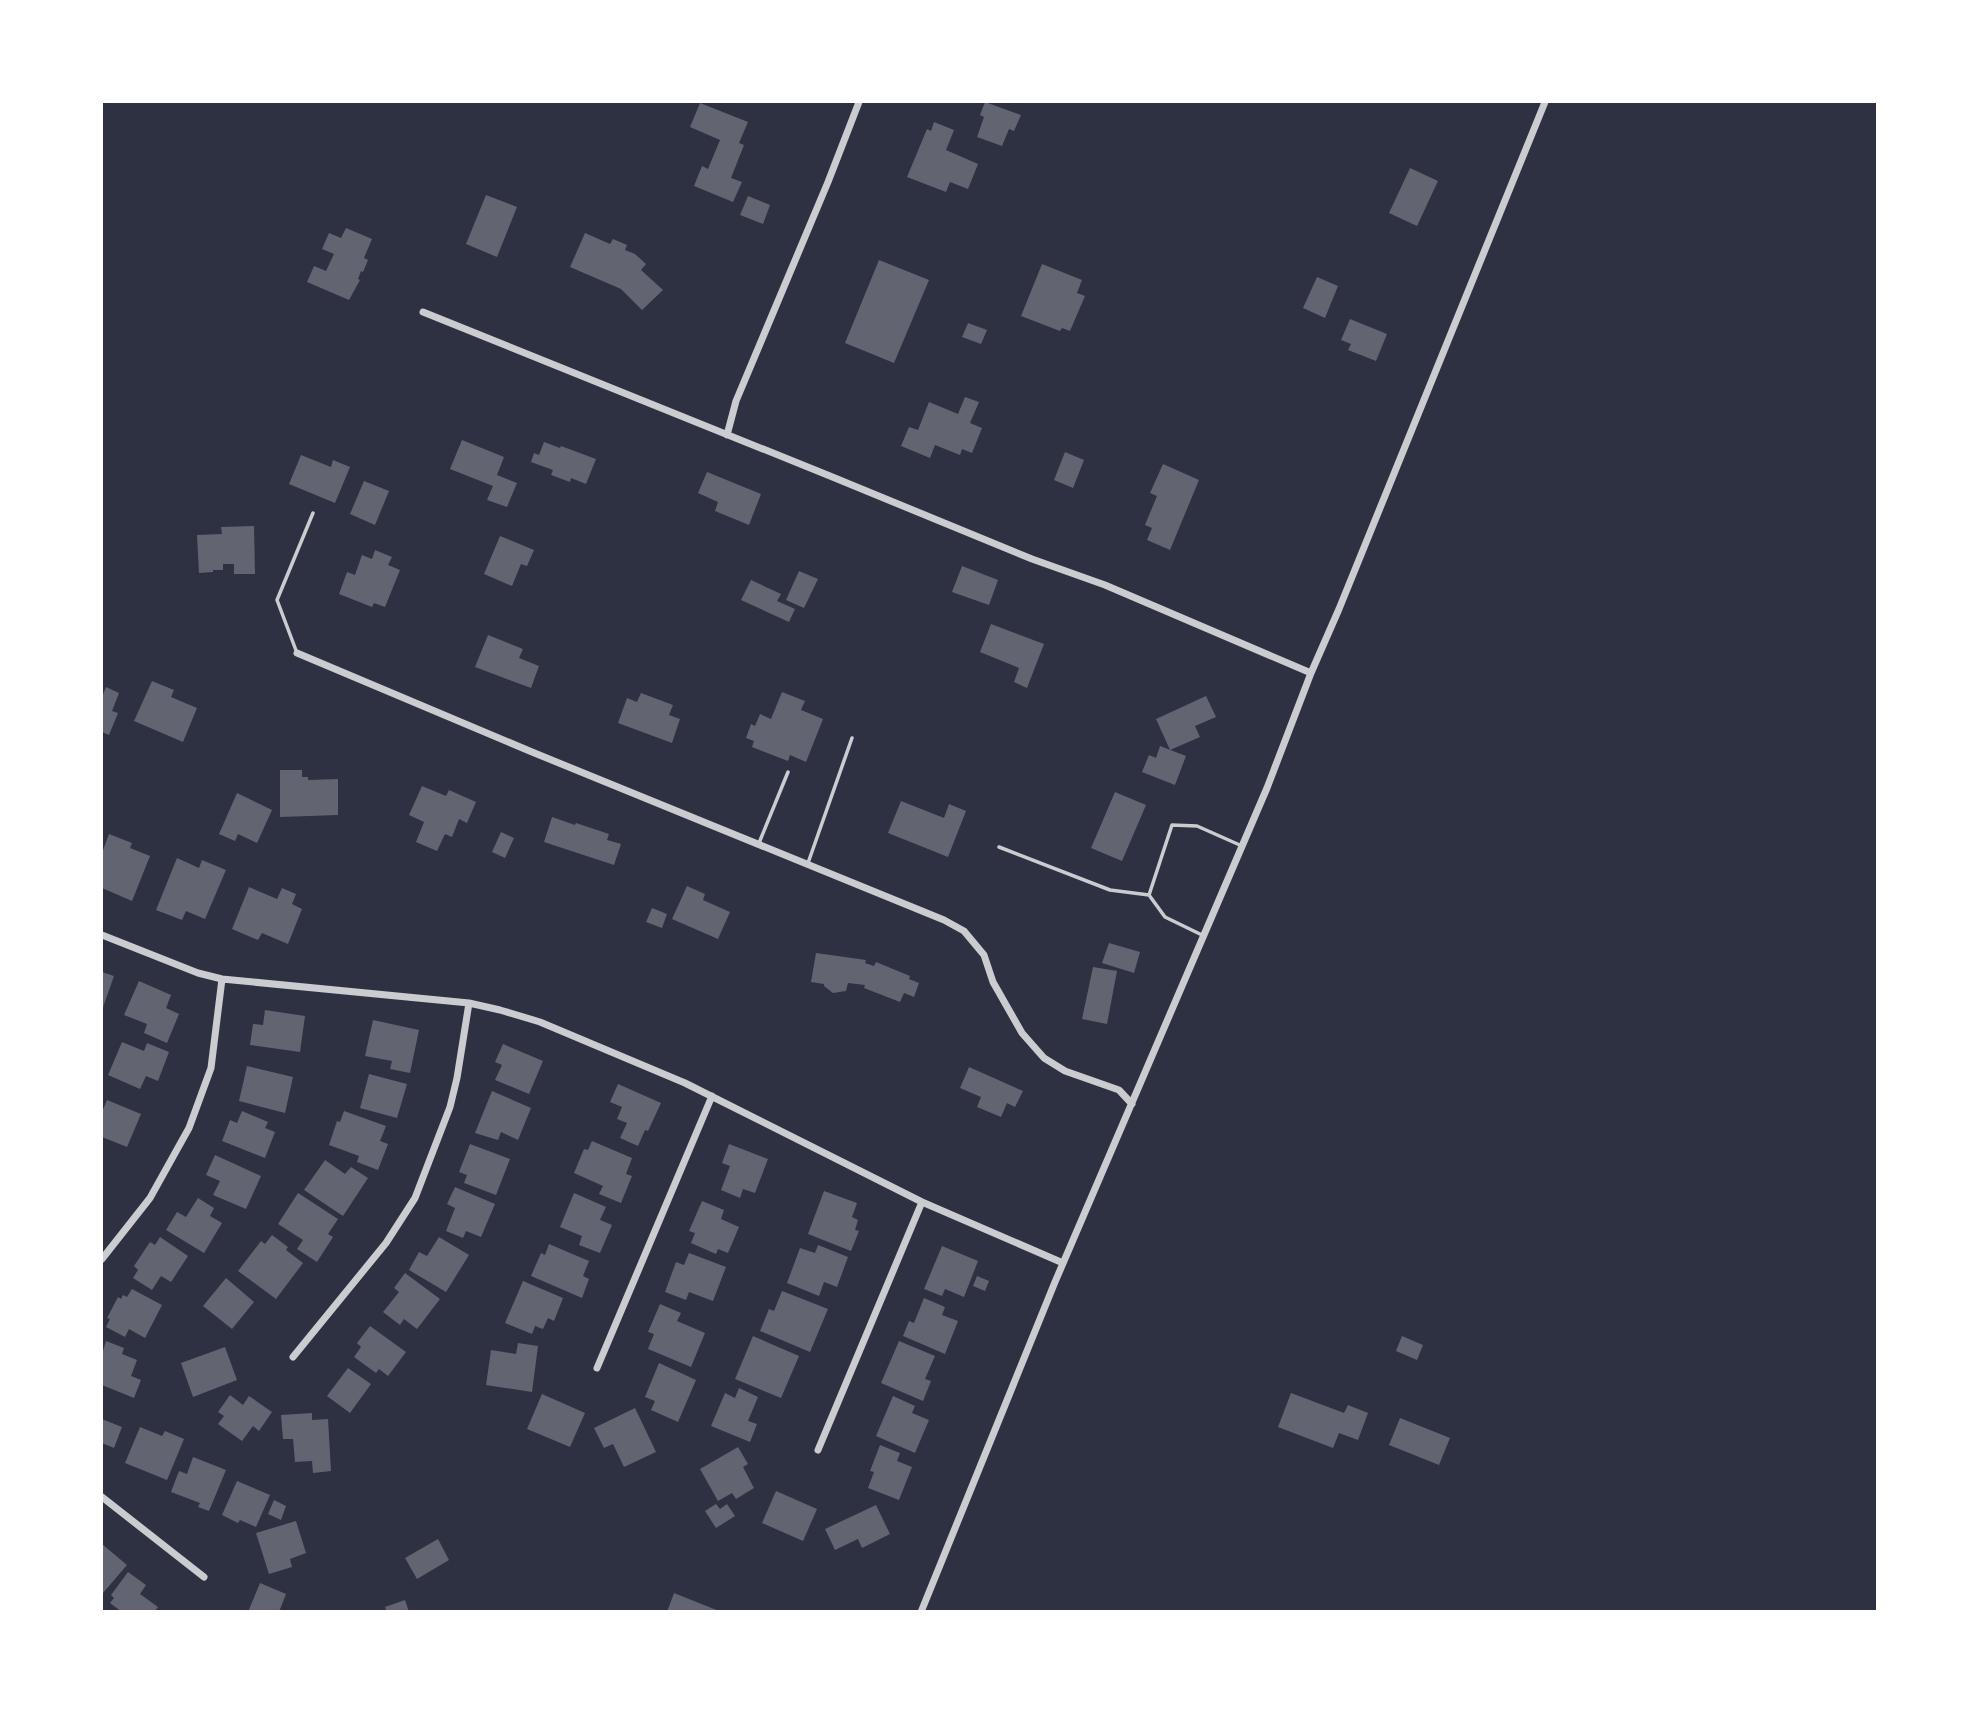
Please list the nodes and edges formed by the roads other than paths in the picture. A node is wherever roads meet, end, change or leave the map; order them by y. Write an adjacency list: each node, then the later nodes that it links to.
1 (859, 102): 4 (street)
2 (1545, 102): 7 (street)
3 (424, 312): 4 (street)
4 (727, 435): 7 (street)
5 (313, 513): 6 (lane)
6 (297, 653): 10 (street)
7 (1311, 673): 11 (street)
8 (852, 738): 13 (lane)
9 (788, 772): 10 (lane)
10 (758, 845): 13 (street)
11 (1242, 846): 14 (lane); 16 (street)
12 (999, 847): 14 (lane)
13 (808, 865): 20 (street)
14 (1149, 895): 16 (lane)
15 (102, 935): 17 (street)
16 (1204, 936): 20 (street)
17 (222, 979): 18 (street); 22 (street)
18 (469, 1003): 19 (street); 24 (street)
19 (712, 1096): 21 (street); 25 (street)
20 (1132, 1104): 23 (street)
21 (922, 1202): 23 (street); 26 (street)
22 (102, 1259)
23 (1063, 1263): 29 (street)
24 (293, 1357)
25 (597, 1368)
26 (818, 1450)
27 (102, 1497): 28 (street)
28 (205, 1577)
29 (921, 1612)

